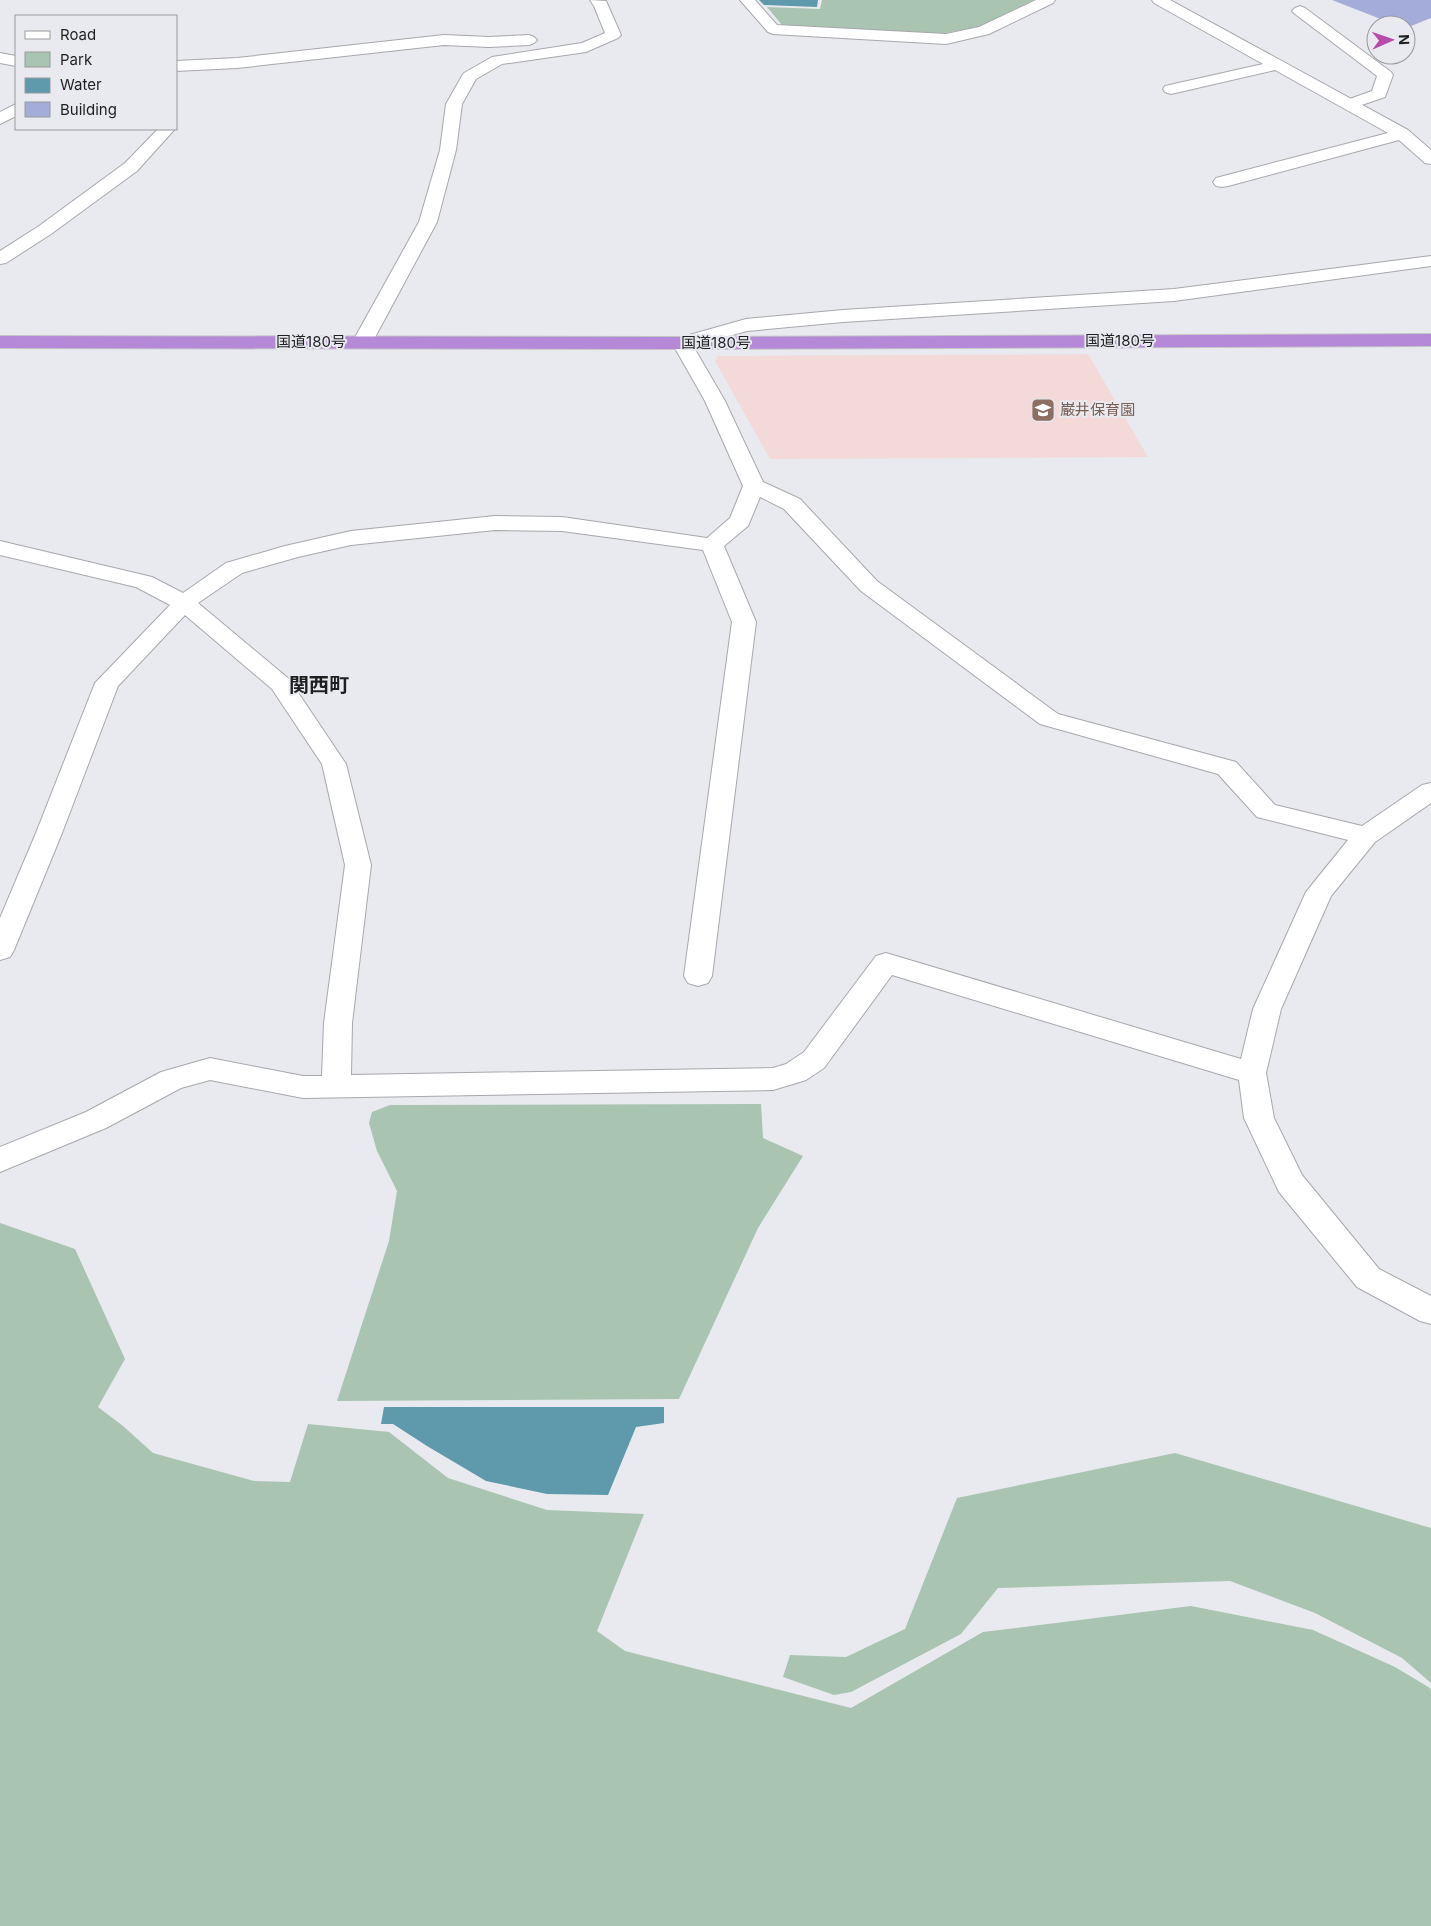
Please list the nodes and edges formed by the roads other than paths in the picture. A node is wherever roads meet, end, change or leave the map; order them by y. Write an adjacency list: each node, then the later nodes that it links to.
1 (597, 0): 6 (street)
2 (747, 0): 3 (street)
3 (1048, 0)
4 (1159, 0): 9 (street)
5 (1300, 11): 12 (street)
6 (613, 35): 10 (street); 23 (street)
7 (0, 58): 8 (street)
8 (15, 60)
9 (1276, 65): 11 (street); 12 (street)
10 (178, 66)
11 (1171, 90)
12 (1350, 104): 16 (street)
13 (15, 110): 14 (street)
14 (0, 119)
15 (166, 130): 19 (street)
16 (1402, 134): 17 (street); 18 (street)
17 (1431, 159)
18 (1222, 182)
19 (0, 259)
20 (1431, 261): 24 (street)
21 (1431, 340): 24 (highway, 国道180号)
22 (0, 342): 23 (highway, 国道180号)
23 (363, 342): 24 (highway, 国道180号)
24 (682, 344): 25 (street)
25 (754, 486): 26 (street); 30 (street)
26 (712, 545): 28 (street); 32 (street)
27 (0, 548): 28 (street)
28 (184, 603): 31 (street); 34 (street)
29 (1431, 791): 30 (street)
30 (1366, 836): 33 (street)
31 (0, 950)
32 (698, 976)
33 (1252, 1073): 34 (street); 36 (street)
34 (336, 1086): 35 (street)
35 (0, 1160)
36 (1431, 1311)

